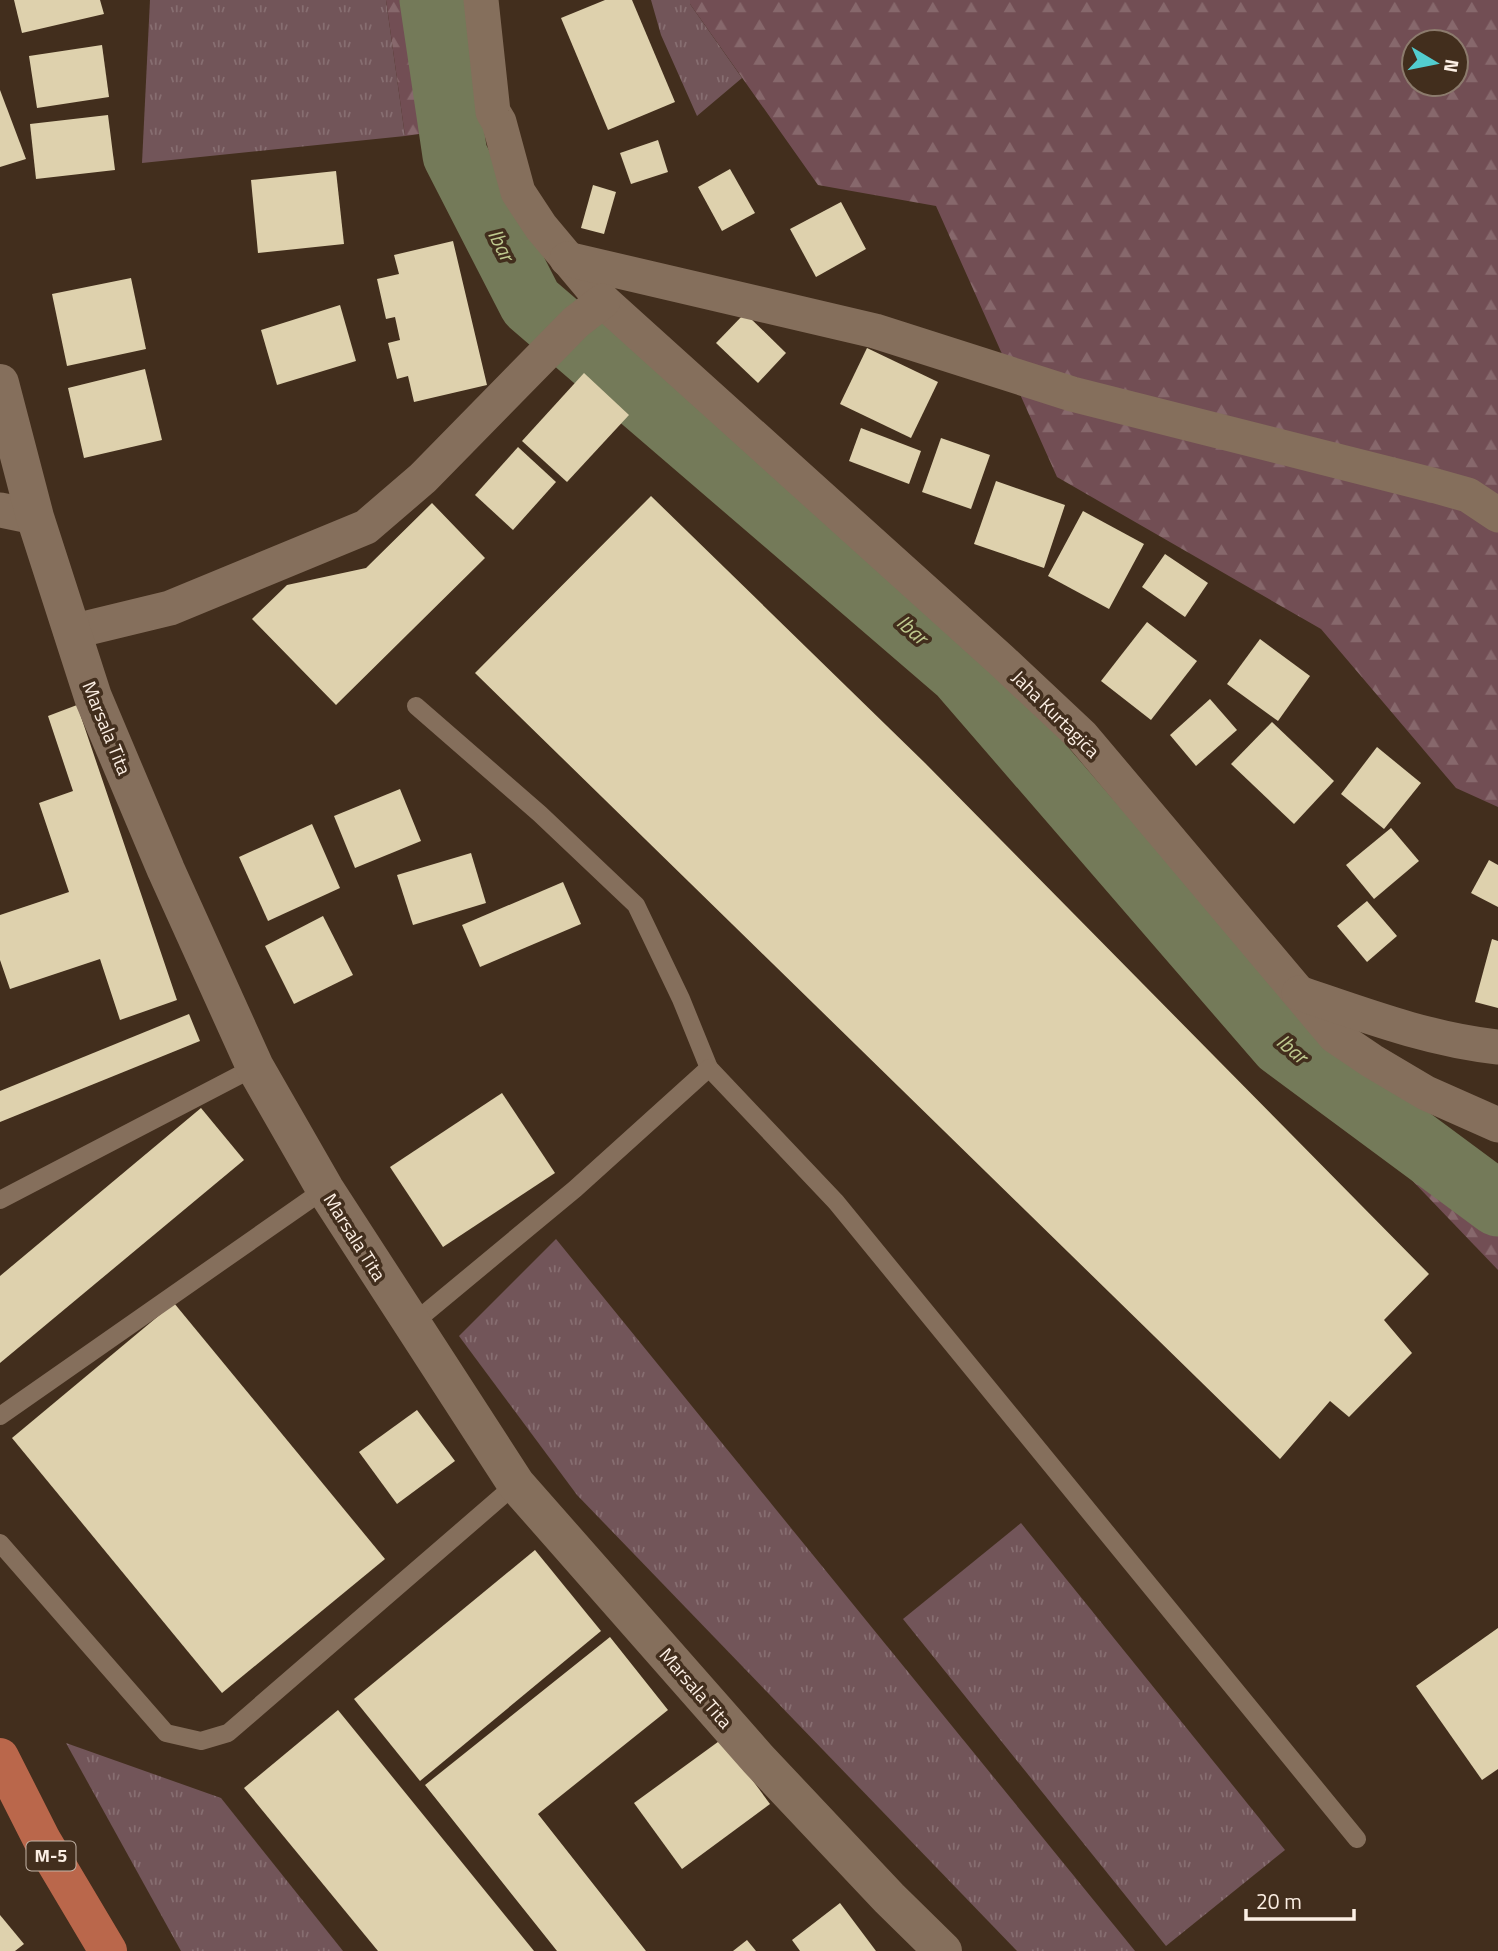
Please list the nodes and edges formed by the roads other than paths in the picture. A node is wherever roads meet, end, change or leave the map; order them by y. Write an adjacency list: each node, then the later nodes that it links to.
1 (481, 0): 2 (street, Jaha Kurtagića)
2 (567, 258): 3 (street, Jaha Kurtagića); 6 (street)
3 (590, 312): 7 (street); 9 (street, Jaha Kurtagića)
4 (0, 383): 5 (street, Marsala Tita)
5 (18, 514): 7 (street, Marsala Tita)
6 (1498, 515)
7 (71, 632): 11 (street, Marsala Tita)
8 (416, 706): 12 (lane)
9 (1296, 992): 10 (street); 13 (street, Jaha Kurtagića)
10 (1498, 1047)
11 (255, 1067): 14 (street, Marsala Tita); 15 (lane)
12 (709, 1068): 16 (lane); 21 (lane)
13 (1498, 1125)
14 (325, 1189): 16 (street, Marsala Tita); 17 (lane)
15 (0, 1200)
16 (411, 1325): 18 (street, Marsala Tita)
17 (0, 1416)
18 (516, 1484): 19 (lane); 23 (street, Marsala Tita)
19 (0, 1542)
20 (0, 1757): 22 (main road, M-5)
21 (1357, 1839)
22 (108, 1951)
23 (943, 1951)

